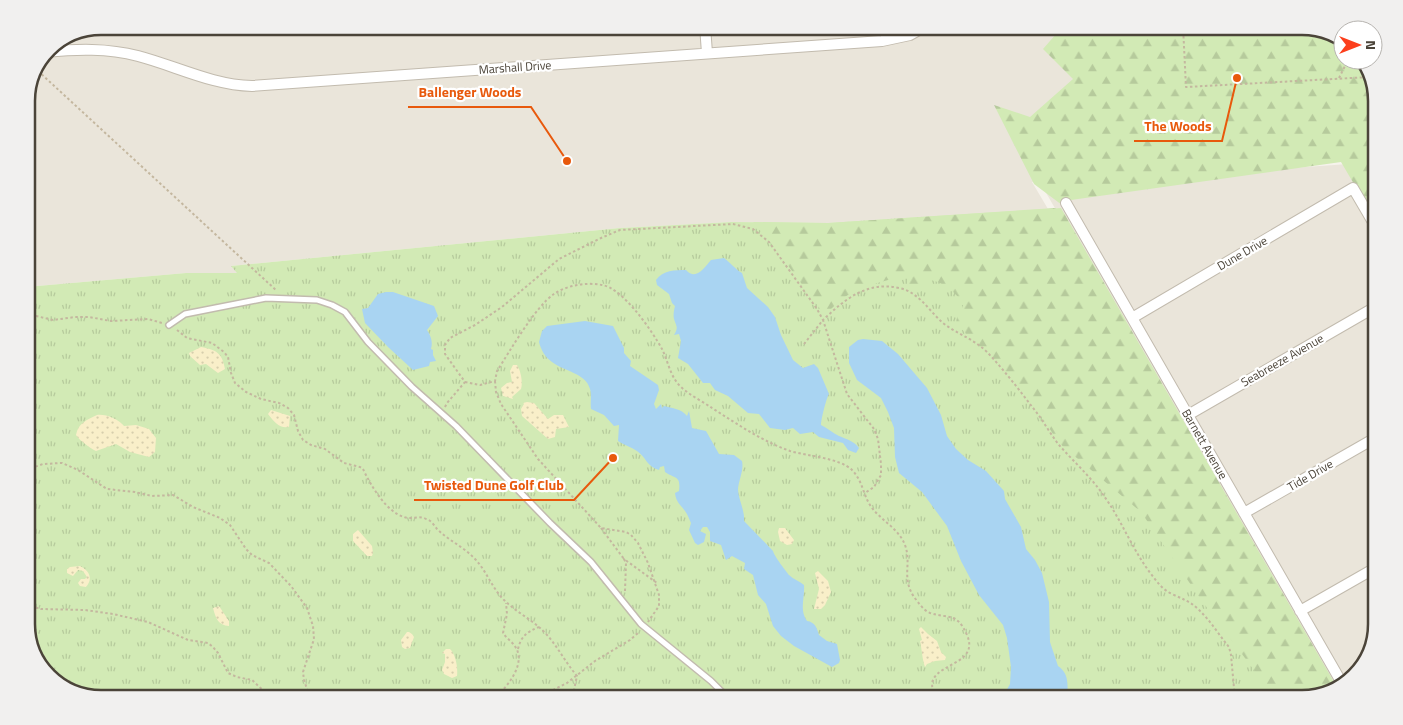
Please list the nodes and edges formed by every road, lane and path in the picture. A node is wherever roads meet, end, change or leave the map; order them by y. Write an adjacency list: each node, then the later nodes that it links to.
1 (706, 35): 5 (street)
2 (910, 35): 5 (street, Marshall Drive)
3 (1183, 35): 9 (path)
4 (57, 51): 5 (street, Marshall Drive)
5 (707, 53)
6 (1343, 70): 9 (path)
7 (41, 74): 12 (path)
8 (1364, 77): 9 (path)
9 (1338, 79)
10 (1066, 203): 15 (street, Barnett Avenue)
11 (1368, 214): 15 (street, Dune Drive)
12 (286, 298): 17 (lane); 20 (lane)
13 (1368, 311): 21 (street, Seabreeze Avenue)
14 (35, 316): 17 (path)
15 (1132, 318): 21 (street, Barnett Avenue)
16 (823, 320): 18 (path); 19 (path); 24 (path); 43 (path)
17 (169, 325): 30 (path)
18 (804, 344)
19 (466, 382): 20 (path); 24 (path)
20 (442, 414): 31 (lane)
21 (1188, 415): 25 (street, Barnett Avenue)
22 (1368, 442): 25 (street, Tide Drive)
23 (35, 467): 38 (path)
24 (865, 493): 42 (path)
25 (1244, 513): 33 (street, Barnett Avenue)
26 (600, 528): 27 (path)
27 (624, 559): 29 (path); 31 (path)
28 (1368, 572): 33 (street)
29 (656, 583)
30 (505, 600): 34 (path); 35 (path)
31 (627, 606): 41 (lane)
32 (35, 607): 37 (path)
33 (1300, 610): 36 (street, Barnett Avenue)
34 (539, 627): 35 (path); 40 (path)
35 (517, 650): 39 (path)
36 (1339, 678)
37 (263, 690)
38 (308, 690)
39 (504, 690)
40 (574, 690)
41 (720, 690)
42 (933, 690)
43 (1234, 690)

